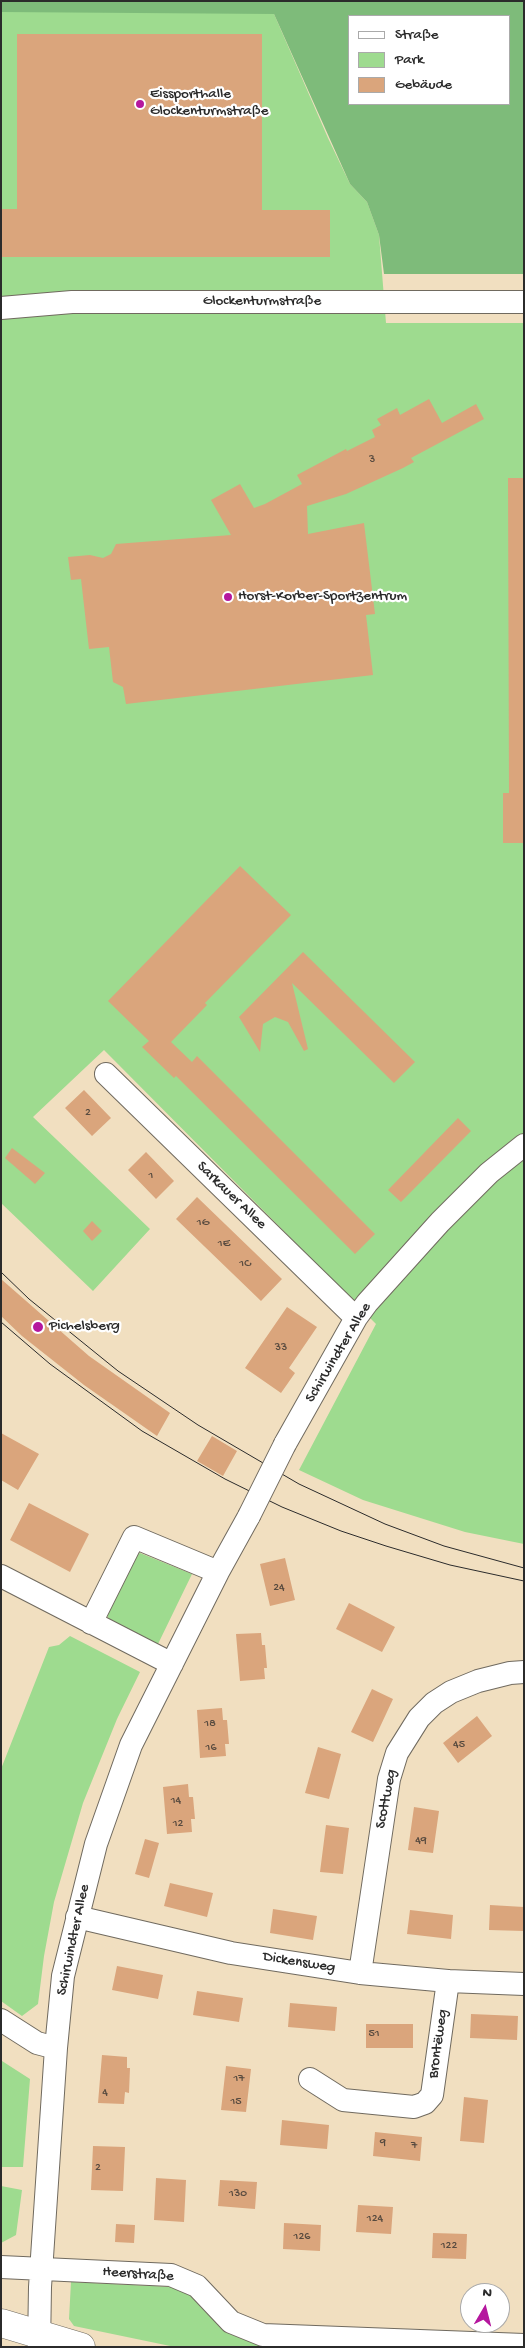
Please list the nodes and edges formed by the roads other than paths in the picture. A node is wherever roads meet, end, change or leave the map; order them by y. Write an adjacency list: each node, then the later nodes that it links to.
1 (524, 302): 2 (street, Glockenturmstraße)
2 (1, 308)
3 (106, 1074): 5 (street, Sarkauer Allee)
4 (524, 1144): 5 (street, Schirwindter Allee)
5 (356, 1318): 6 (street, Schirwindter Allee, bridge)
6 (218, 1572): 8 (street); 9 (street, Schirwindter Allee)
7 (1, 1576): 8 (street)
8 (91, 1623): 9 (street)
9 (172, 1664): 11 (street, Schirwindter Allee)
10 (524, 1672): 12 (street, Scottweg)
11 (77, 1917): 12 (street, Dickensweg); 16 (street, Schirwindter Allee)
12 (360, 1973): 13 (street, Dickensweg)
13 (448, 1980): 14 (street, Dickensweg); 17 (street, Brontëweg)
14 (524, 1984)
15 (1, 2020): 16 (street)
16 (56, 2048): 19 (street, Schirwindter Allee)
17 (310, 2079)
18 (1, 2267): 19 (street, Heerstraße)
19 (41, 2270): 21 (street, Schirwindter Allee); 22 (street, Heerstraße)
20 (1, 2323): 21 (main road)
21 (39, 2341): 23 (main road)
22 (524, 2345)
23 (81, 2347)

